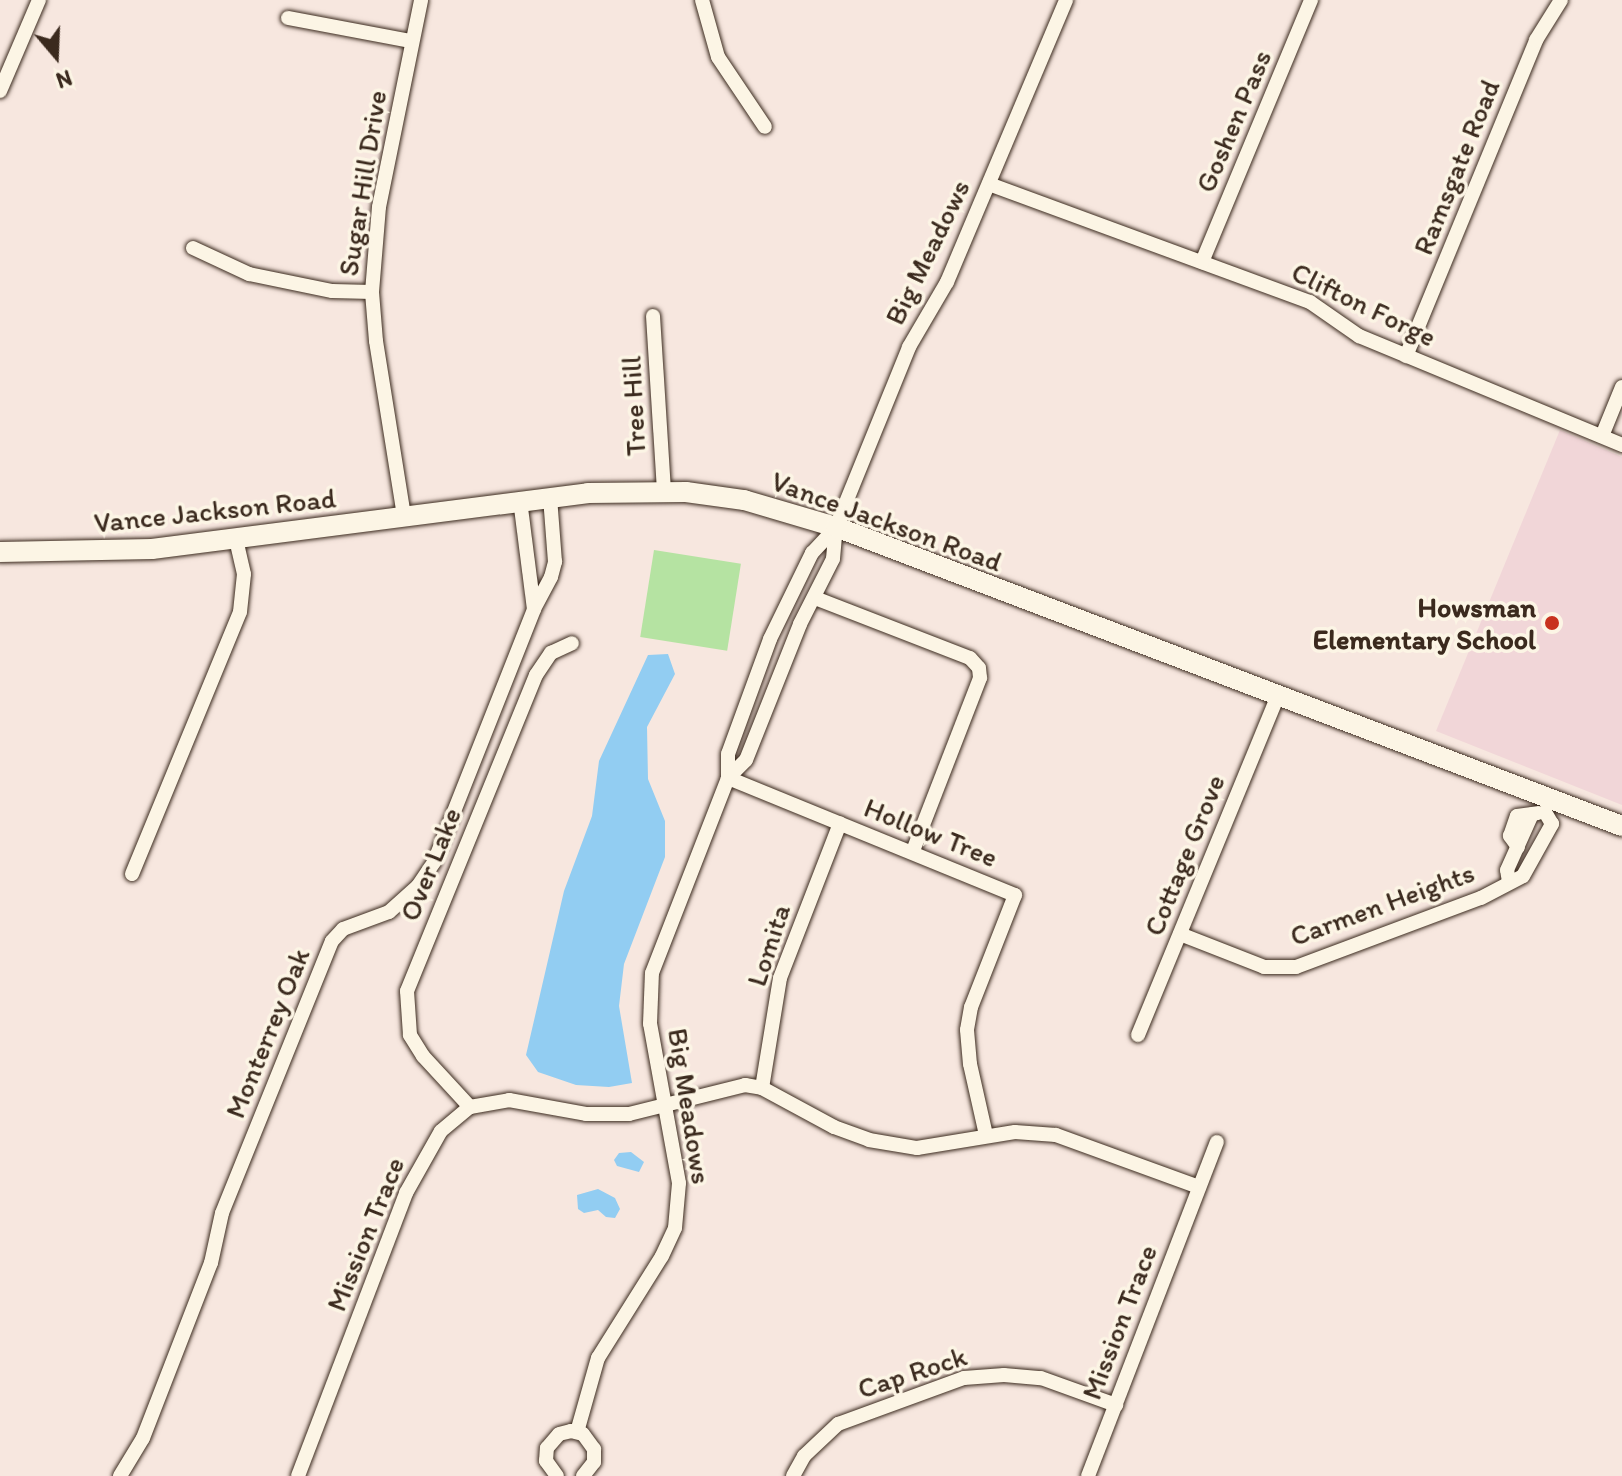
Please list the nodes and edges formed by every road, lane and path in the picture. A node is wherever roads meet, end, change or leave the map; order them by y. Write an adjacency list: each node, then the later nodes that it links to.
1 (39, 0): 9 (street)
2 (421, 0): 8 (street, Sugar Hill Drive)
3 (702, 0): 10 (street)
4 (1066, 0): 11 (street, Big Meadows)
5 (1311, 0): 13 (street, Goshen Pass)
6 (1561, 0): 16 (street, Ramsgate Road)
7 (288, 18): 8 (street)
8 (411, 41): 14 (street, Sugar Hill Drive)
9 (0, 91)
10 (765, 127)
11 (989, 184): 13 (street, Clifton Forge); 24 (street, Big Meadows)
12 (193, 248): 14 (street)
13 (1202, 262): 16 (street, Clifton Forge)
14 (372, 292): 23 (street, Sugar Hill Drive)
15 (653, 316): 20 (street, Tree Hill)
16 (1406, 356): 18 (street, Clifton Forge)
17 (1622, 387): 18 (street)
18 (1602, 436): 19 (street, Clifton Forge)
19 (1622, 445)
20 (664, 492): 21 (main road, Vance Jackson Road); 24 (main road, Vance Jackson Road)
21 (550, 497): 22 (main road, Vance Jackson Road); 27 (street, Monterrey Oak)
22 (520, 500): 23 (main road, Vance Jackson Road); 28 (street, Monterrey Oak)
23 (404, 516): 25 (main road, Vance Jackson Road)
24 (836, 527): 29 (street, Big Meadows); 32 (main road, Vance Jackson Road); 33 (street, Big Meadows)
25 (236, 540): 26 (main road, Vance Jackson Road); 38 (street)
26 (0, 552)
27 (555, 562): 28 (street); 30 (street, Monterrey Oak)
28 (528, 566): 30 (street, Monterrey Oak)
29 (815, 598): 33 (street, Big Meadows); 37 (street)
30 (534, 609): 50 (street, Monterrey Oak)
31 (572, 643): 44 (street, Over Lake)
32 (1278, 696): 34 (main road, Vance Jackson Road); 40 (street, Cottage Grove)
33 (728, 778): 35 (street, Hollow Tree); 43 (street, Big Meadows)
34 (1542, 809): 36 (main road, Vance Jackson Road); 39 (street, Carmen Heights); 39 (street, Carmen Heights)
35 (840, 823): 37 (street, Hollow Tree); 42 (street, Lomita)
36 (1622, 826)
37 (913, 851): 45 (street, Hollow Tree)
38 (132, 874)
39 (1509, 882): 40 (street, Carmen Heights)
40 (1180, 934): 41 (street, Cottage Grove)
41 (1138, 1035)
42 (762, 1088): 43 (street); 45 (street)
43 (665, 1106): 44 (street); 49 (street, Big Meadows)
44 (470, 1107): 51 (street, Mission Trace)
45 (986, 1135): 47 (street)
46 (1217, 1142): 47 (street, Mission Trace)
47 (1199, 1187): 48 (street, Mission Trace)
48 (1116, 1405): 54 (street, Cap Rock); 55 (street, Mission Trace)
49 (577, 1432): 52 (street); 53 (street)
50 (120, 1476)
51 (298, 1476)
52 (557, 1476)
53 (583, 1476)
54 (793, 1476)
55 (1088, 1476)

